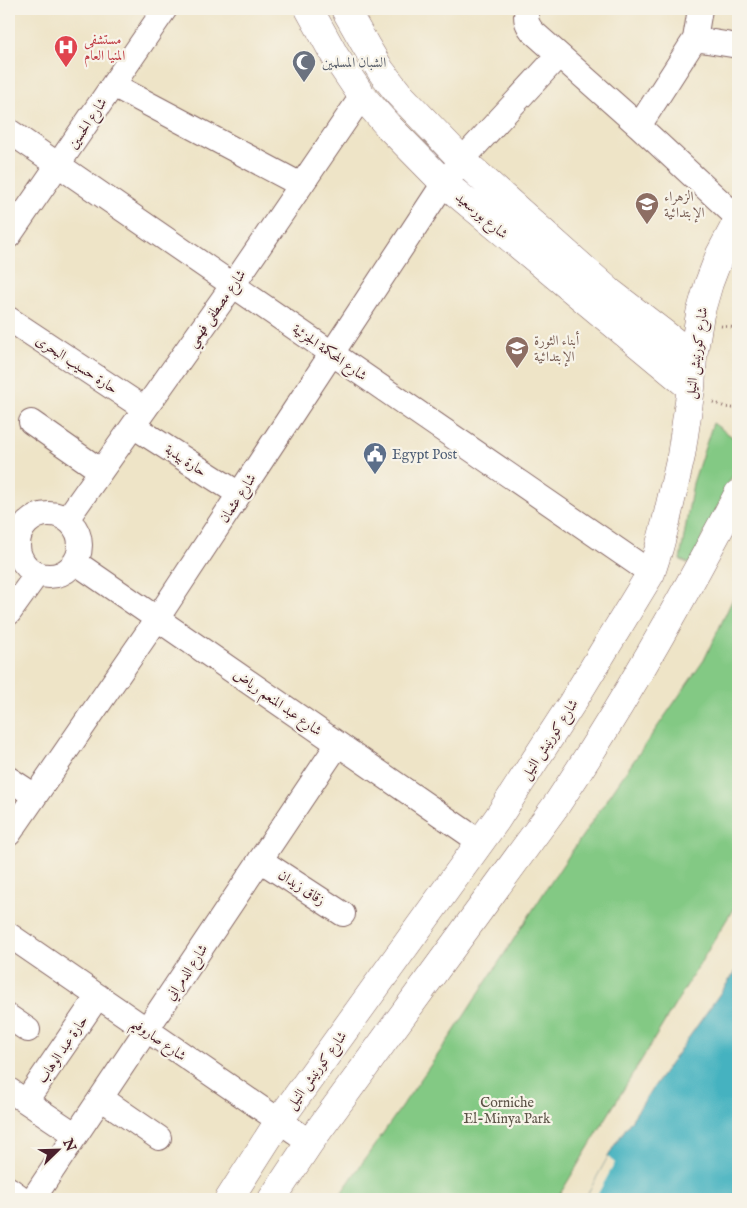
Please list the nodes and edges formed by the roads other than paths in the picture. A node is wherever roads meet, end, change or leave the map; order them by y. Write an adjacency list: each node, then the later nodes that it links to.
1 (165, 9): 9 (street, شارع الحسين)
2 (309, 9): 10 (main road, شارع بورسعيد)
3 (345, 9): 13 (main road, شارع بورسعيد)
4 (527, 9): 8 (street)
5 (700, 9): 6 (street)
6 (695, 40): 7 (street); 11 (street)
7 (738, 46)
8 (559, 55): 11 (street); 13 (street, شارع عثمان)
9 (113, 85): 14 (street, شارع الحسين); 16 (street)
10 (362, 96): 15 (main road, شارع بورسعيد); 16 (street, شارع مصطفى فهمي)
11 (639, 126): 17 (street)
12 (9, 131): 14 (street, شارع المحكمة الجزئية)
13 (462, 160): 15 (street, شارع عثمان); 22 (main road, شارع بورسعيد)
14 (58, 165): 18 (street, شارع الحسين); 19 (street, شارع المحكمة الجزئية)
15 (444, 183): 21 (street, شارع عثمان); 23 (main road, شارع بورسعيد)
16 (301, 185): 19 (street, شارع مصطفى فهمي)
17 (738, 219): 22 (main road, شارع كورنيش النيل)
18 (9, 236)
19 (233, 285): 21 (street, شارع المحكمة الجزئية); 24 (street, شارع مصطفى فهمي)
20 (9, 319): 24 (street, حارة حسيب البحرى)
21 (332, 353): 27 (street, شارع عثمان); 32 (street, شارع المحكمة الجزئية)
22 (693, 356): 23 (main road, شارع كورنيش النيل)
23 (691, 388): 32 (main road, شارع كورنيش النيل)
24 (139, 417): 26 (street, شارع مصطفى فهمي); 27 (street, حارة بيدبة)
25 (31, 422): 26 (street)
26 (102, 470): 30 (street, شارع مصطفى فهمي)
27 (239, 494): 35 (street, شارع عثمان)
28 (738, 494): 41 (main road)
29 (17, 518): 30 (street); 33 (street)
30 (67, 519): 31 (street)
31 (75, 562): 33 (street); 35 (street, شارع عبد المنعم رياض)
32 (651, 573): 39 (main road, شارع كورنيش النيل)
33 (37, 574): 34 (street)
34 (9, 613)
35 (157, 619): 36 (street, شارع عبد المنعم رياض); 38 (street, شارع عثمان)
36 (338, 744): 42 (street, شارع عبد المنعم رياض); 43 (street, شارع الدمراني)
37 (9, 779): 38 (street)
38 (34, 796): 40 (street, شارع عثمان)
39 (497, 819): 41 (main road); 42 (main road, شارع كورنيش النيل)
40 (9, 834)
41 (530, 841): 44 (main road)
42 (475, 849): 44 (main road); 53 (main road, شارع كورنيش النيل)
43 (260, 860): 45 (street, زقاق زيدان); 50 (street, شارع الدمراني)
44 (504, 878): 56 (main road)
45 (343, 914)
46 (9, 935): 47 (street, شارع صاروفيم)
47 (98, 996): 50 (street, شارع صاروفيم); 51 (street, حارة عبد الوهاب)
48 (9, 1017): 49 (street)
49 (28, 1030)
50 (146, 1030): 52 (street, شارع الدمراني); 53 (street, شارع صاروفيم)
51 (17, 1095): 54 (street)
52 (101, 1098): 54 (street, شارع الدمراني); 55 (street)
53 (279, 1121): 56 (street, شارع صاروفيم); 60 (main road, شارع كورنيش النيل)
54 (76, 1135): 59 (street, شارع الدمراني)
55 (160, 1138)
56 (310, 1142): 61 (main road)
57 (9, 1189): 58 (street)
58 (23, 1199)
59 (33, 1199)
60 (229, 1199)
61 (272, 1199)

